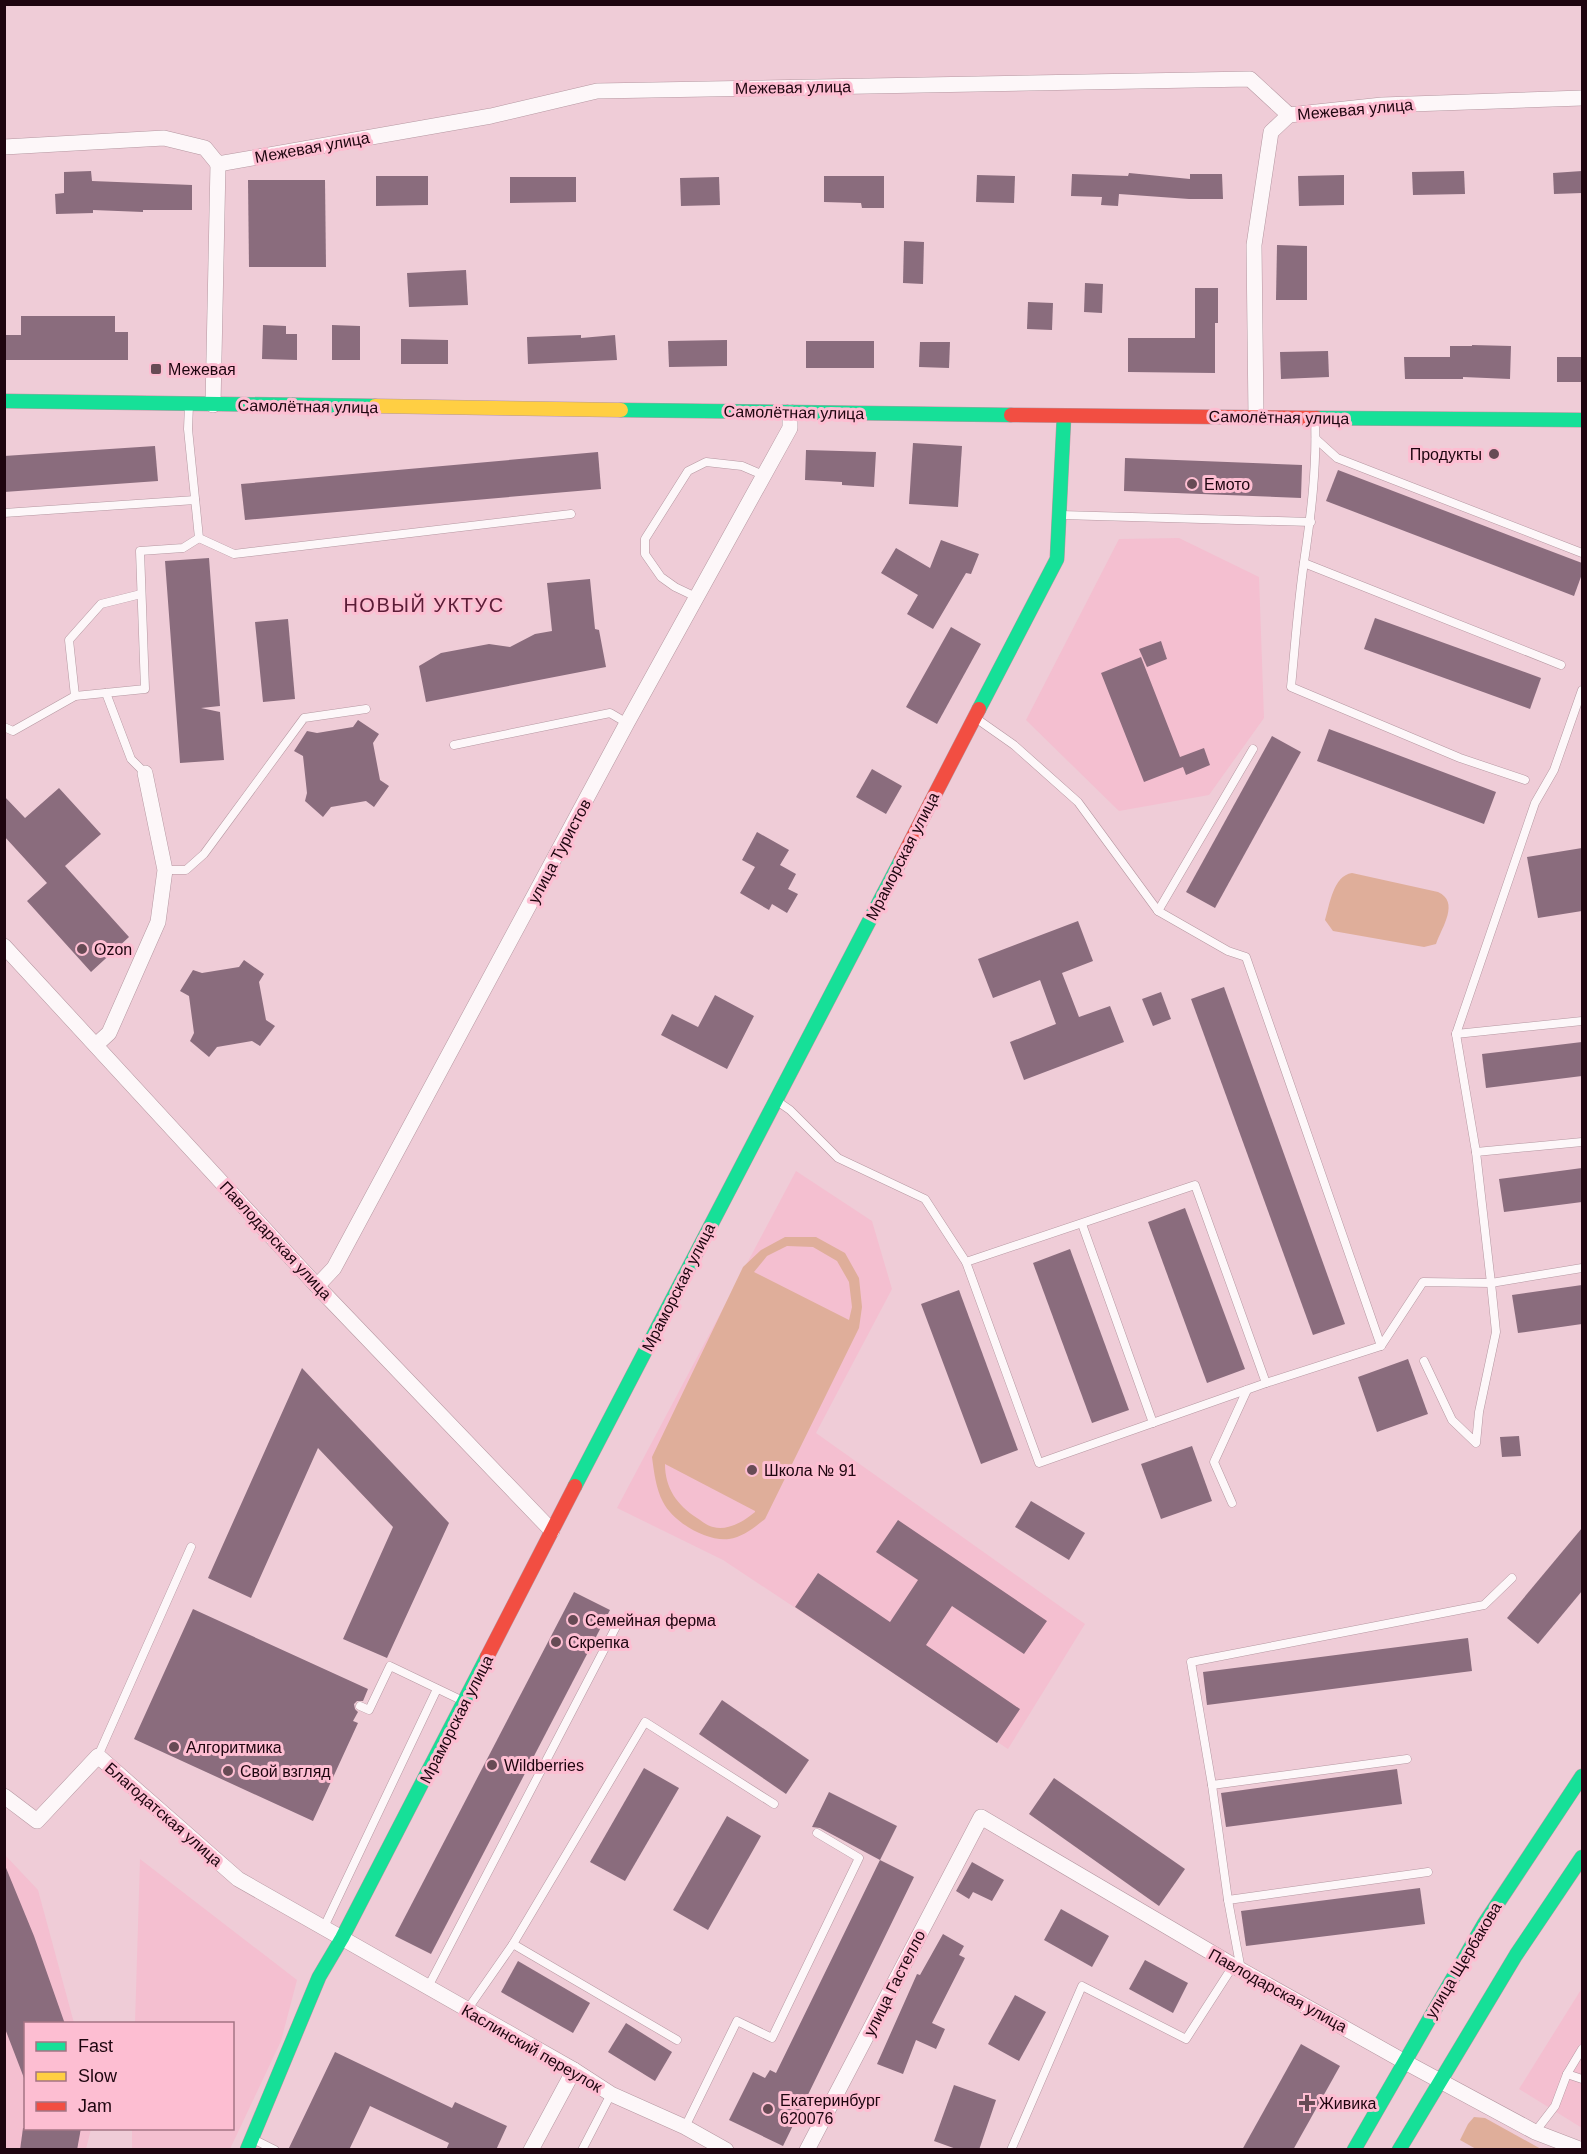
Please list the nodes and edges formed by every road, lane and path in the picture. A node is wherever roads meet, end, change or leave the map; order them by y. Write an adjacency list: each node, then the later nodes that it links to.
1 (1582, 98): 2 (street, Межевая улица)
2 (1289, 115): 4 (street, Межевая улица); 10 (street)
3 (4, 147): 4 (street)
4 (218, 164): 7 (street)
5 (4, 401): 6 (main road, Самолётная улица)
6 (189, 404): 7 (main road, Самолётная улица); 15 (lane)
7 (213, 405): 8 (main road, Самолётная улица)
8 (790, 412): 9 (main road, Самолётная улица); 14 (street, улица Туристов)
9 (1064, 416): 10 (main road, Самолётная улица); 18 (main road, Мраморская улица)
10 (1256, 416): 11 (main road, Самолётная улица)
11 (1315, 418): 12 (main road, Самолётная улица); 13 (lane)
12 (1582, 420)
13 (1316, 439): 19 (lane); 21 (lane)
14 (763, 475): 24 (street, улица Туристов); 24 (lane)
15 (195, 500): 16 (lane); 20 (lane)
16 (4, 513)
17 (571, 514): 20 (lane)
18 (1059, 515): 19 (lane); 30 (main road, Мраморская улица)
19 (1311, 522): 22 (lane)
20 (199, 538): 23 (lane)
21 (1582, 553)
22 (1304, 563): 25 (lane); 36 (lane)
23 (141, 594): 27 (lane); 28 (lane)
24 (696, 597): 31 (street, улица Туристов)
25 (1561, 666)
26 (1582, 690): 41 (lane)
27 (106, 693): 28 (lane); 35 (lane)
28 (75, 696): 32 (lane)
29 (366, 709): 37 (lane)
30 (975, 717): 38 (lane); 43 (main road, Мраморская улица)
31 (627, 723): 33 (lane); 50 (street, улица Туристов)
32 (4, 727)
33 (454, 745)
34 (1253, 749): 38 (lane)
35 (145, 773): 37 (street)
36 (1525, 780)
37 (165, 870): 42 (street)
38 (1158, 911): 51 (lane)
39 (4, 946): 42 (street, Павлодарская улица)
40 (1582, 1021): 41 (lane)
41 (1456, 1034): 45 (lane)
42 (96, 1044): 50 (street, Павлодарская улица)
43 (776, 1100): 47 (lane); 57 (main road, Мраморская улица)
44 (1582, 1142): 45 (lane)
45 (1476, 1152): 49 (lane)
46 (1082, 1224): 47 (lane); 53 (lane); 55 (lane)
47 (966, 1262): 55 (lane)
48 (1582, 1268): 49 (lane)
49 (1491, 1283): 51 (lane); 52 (lane)
50 (317, 1286): 57 (street, Павлодарская улица)
51 (1381, 1346): 53 (lane)
52 (1424, 1361)
53 (1266, 1383): 54 (lane)
54 (1247, 1390): 55 (lane); 56 (lane)
55 (1153, 1423)
56 (1232, 1503)
57 (552, 1531): 62 (main road, Мраморская улица)
58 (191, 1547): 64 (lane)
59 (1512, 1578): 67 (lane)
60 (619, 1621): 79 (lane)
61 (437, 1689): 62 (lane); 63 (lane); 75 (lane)
62 (465, 1702): 76 (main road, Мраморская улица)
63 (360, 1706)
64 (98, 1756): 68 (street, Благодатская улица); 75 (street, Благодатская улица)
65 (1407, 1760): 67 (lane)
66 (1582, 1776): 83 (main road, улица Щербакова)
67 (1212, 1785): 74 (lane)
68 (4, 1796)
69 (774, 1804): 77 (lane)
70 (981, 1817): 78 (street, Павлодарская улица); 96 (street, улица Гастелло)
71 (817, 1833): 89 (lane)
72 (1582, 1857): 86 (main road)
73 (1428, 1872): 74 (lane)
74 (1228, 1900): 78 (lane)
75 (324, 1928): 76 (street, Благодатская улица)
76 (342, 1938): 79 (street, Каслинский переулок); 91 (main road, Мраморская улица)
77 (513, 1944): 80 (lane); 81 (lane)
78 (1237, 1968): 83 (street, Павлодарская улица); 97 (lane)
79 (428, 1987): 80 (street, Каслинский переулок)
80 (467, 2010): 84 (street, Каслинский переулок)
81 (677, 2040)
82 (1582, 2049): 85 (lane)
83 (1405, 2062): 86 (street, Павлодарская улица); 98 (main road, улица Щербакова)
84 (574, 2070): 88 (street, Каслинский переулок); 93 (street)
85 (1567, 2074): 87 (lane); 90 (lane)
86 (1440, 2079): 90 (street, Павлодарская улица); 99 (main road)
87 (1582, 2079)
88 (611, 2094): 89 (street, Каслинский переулок); 94 (lane)
89 (686, 2127): 95 (street, Каслинский переулок)
90 (1536, 2132): 100 (street, Павлодарская улица)
91 (250, 2144): 92 (lane)
92 (276, 2150)
93 (531, 2150)
94 (582, 2150)
95 (726, 2150)
96 (807, 2150)
97 (1011, 2150)
98 (1354, 2150)
99 (1399, 2150)
100 (1581, 2150)

